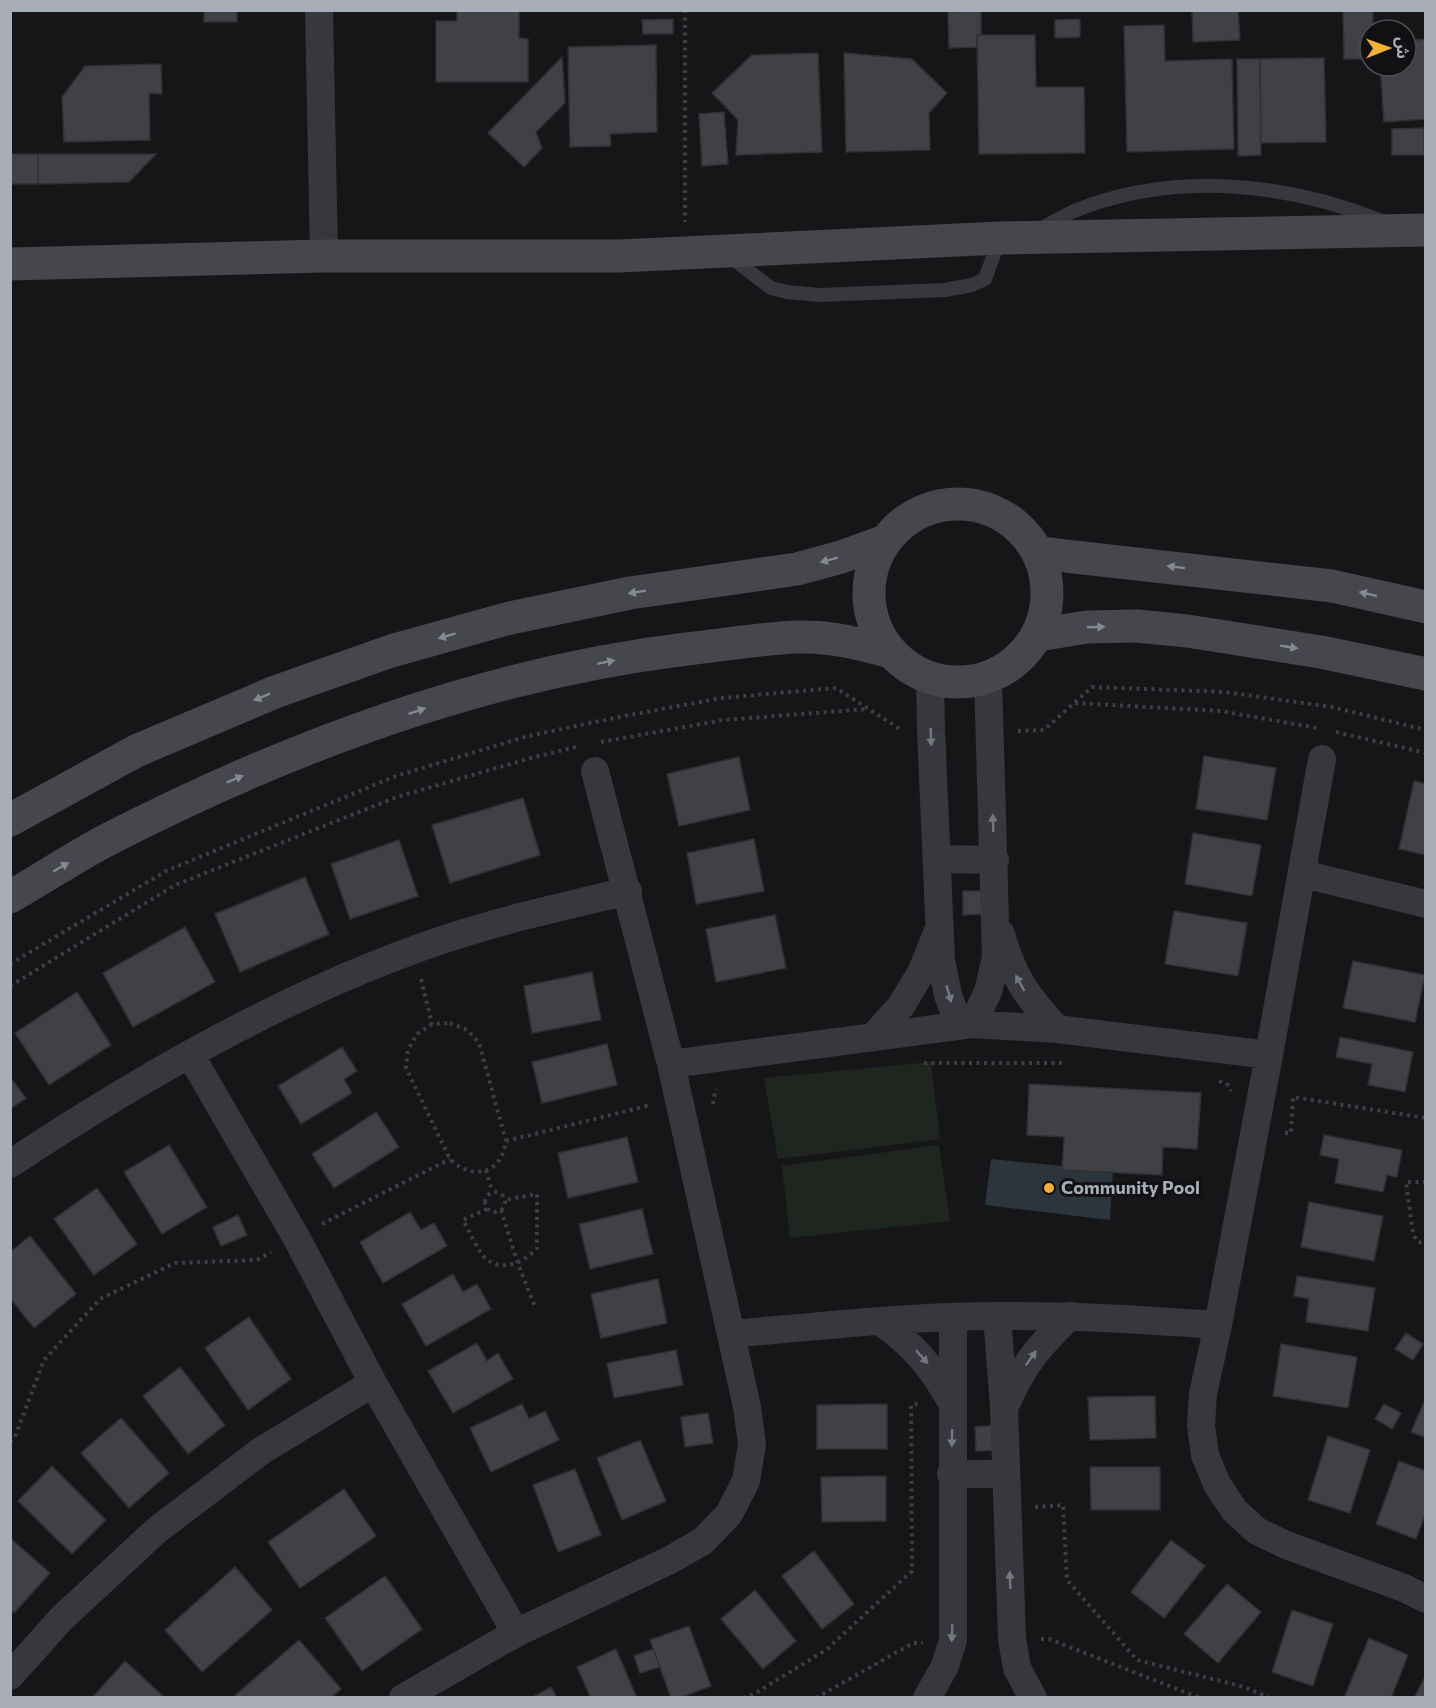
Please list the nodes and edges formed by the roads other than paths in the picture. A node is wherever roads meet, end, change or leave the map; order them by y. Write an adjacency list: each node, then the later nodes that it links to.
1 (319, 10): 5 (street)
2 (1415, 230): 3 (street); 3 (lane)
3 (1012, 238): 4 (street); 4 (lane)
4 (722, 250): 5 (street)
5 (324, 256): 6 (street)
6 (10, 264)
7 (885, 541): 8 (street); 11 (street); 17 (street, one-way to 17)
8 (1039, 553): 9 (street, one-way to 8); 10 (street)
9 (1425, 607)
10 (1038, 635): 12 (street, one-way to 12); 14 (street)
11 (891, 652): 13 (street); 22 (street, one-way to 11)
12 (1425, 674)
13 (930, 678): 14 (street); 18 (street, one-way to 18)
14 (988, 678): 19 (street, one-way to 14)
15 (590, 758): 21 (street)
16 (1322, 759): 20 (street)
17 (10, 820)
18 (937, 859): 19 (street); 25 (street)
19 (995, 860): 24 (street)
20 (1303, 874): 23 (street); 29 (street)
21 (628, 891): 30 (street); 31 (street)
22 (10, 897)
23 (1425, 904)
24 (997, 921): 26 (street); 27 (street, one-way to 24)
25 (939, 928): 26 (street, one-way to 26); 28 (street)
26 (966, 1024): 27 (street); 28 (street)
27 (1057, 1029): 29 (street)
28 (873, 1037): 31 (street)
29 (1269, 1055): 37 (street)
30 (190, 1056): 32 (street); 39 (street)
31 (671, 1065): 38 (street)
32 (10, 1164)
33 (998, 1316): 34 (street); 35 (street); 41 (street)
34 (1070, 1316): 37 (street); 41 (street, one-way to 34)
35 (953, 1317): 36 (street); 40 (street)
36 (880, 1321): 38 (street); 40 (street, one-way to 40)
37 (1218, 1325): 44 (street)
38 (732, 1334): 45 (street)
39 (373, 1383): 45 (street); 46 (street)
40 (952, 1402): 42 (street, one-way to 42)
41 (1004, 1407): 43 (street)
42 (951, 1474): 43 (street); 48 (street, one-way to 48)
43 (1006, 1474): 49 (street, one-way to 43)
44 (1425, 1599)
45 (516, 1633): 47 (street)
46 (10, 1676)
47 (403, 1698)
48 (927, 1698)
49 (1033, 1698)

